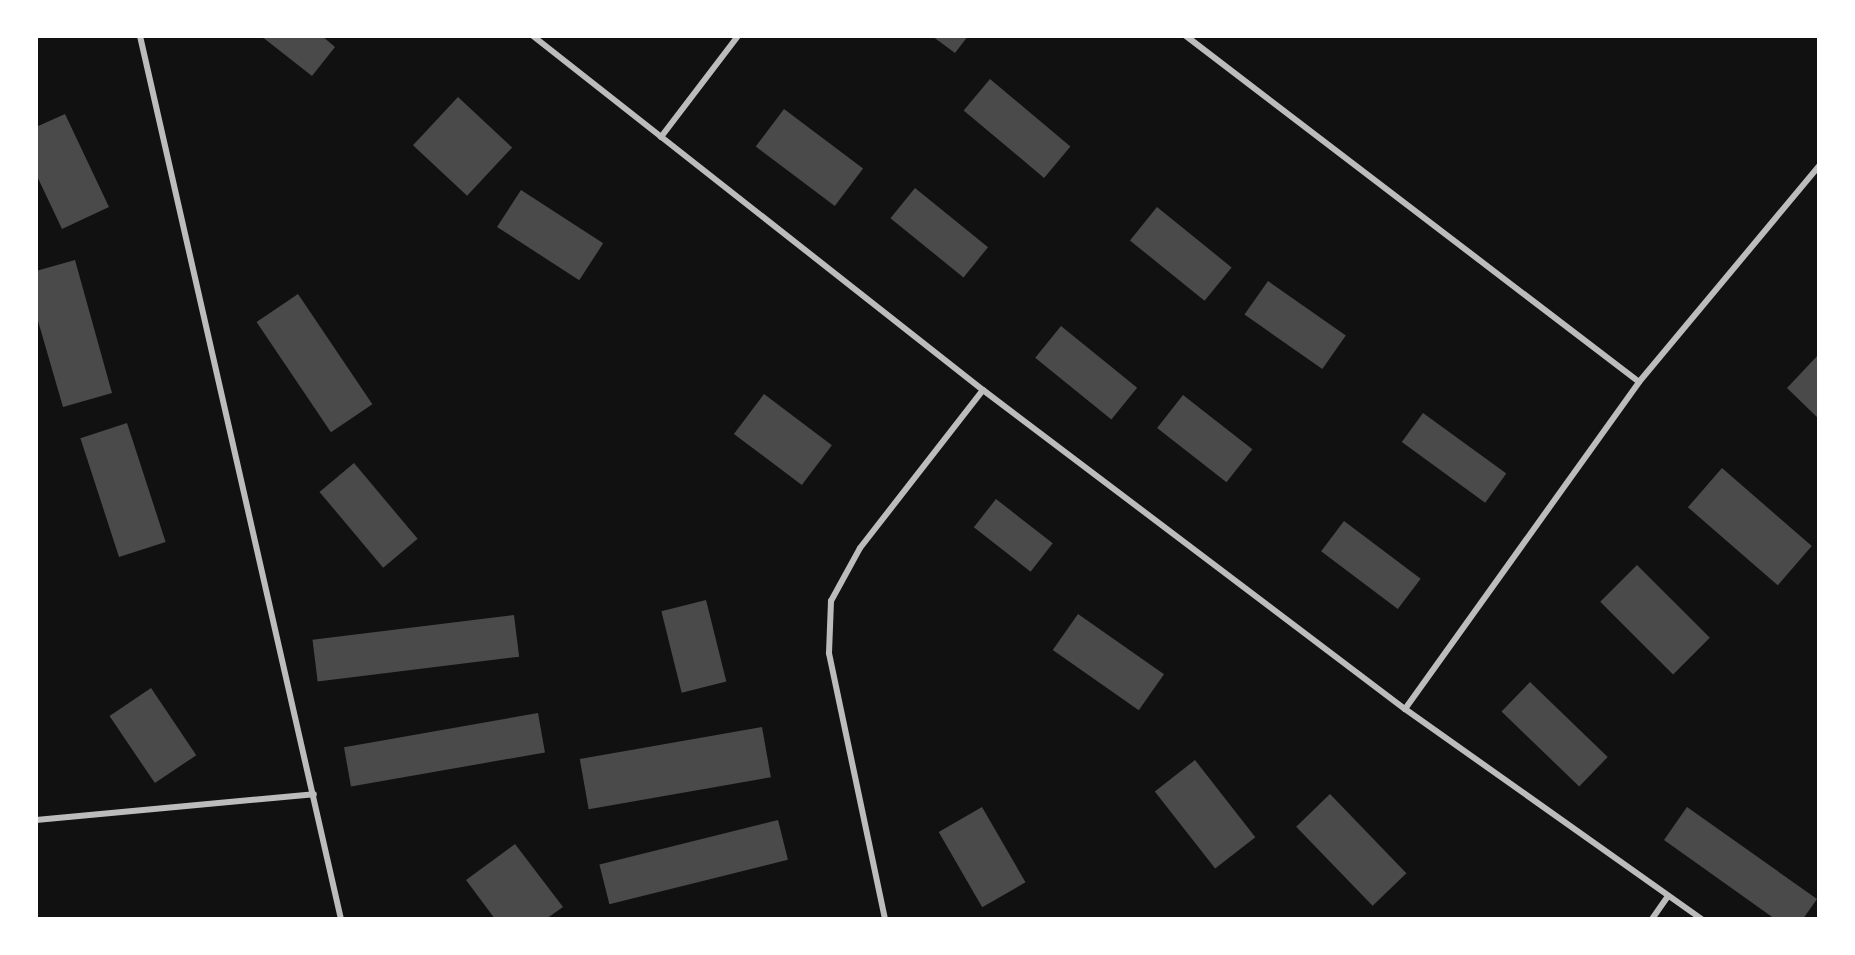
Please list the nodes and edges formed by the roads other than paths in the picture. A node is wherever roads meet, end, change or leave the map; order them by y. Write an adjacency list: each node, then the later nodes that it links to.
1 (140, 36): 10 (street)
2 (533, 36): 5 (street)
3 (738, 36): 5 (street)
4 (1186, 36): 7 (street)
5 (661, 137): 8 (street)
6 (1819, 166): 7 (street)
7 (1640, 382): 9 (street)
8 (983, 390): 9 (street); 14 (street)
9 (1405, 709): 12 (street)
10 (314, 794): 11 (street); 13 (street)
11 (36, 820)
12 (1668, 896): 15 (street); 16 (street)
13 (341, 919)
14 (885, 919)
15 (1652, 919)
16 (1702, 919)

